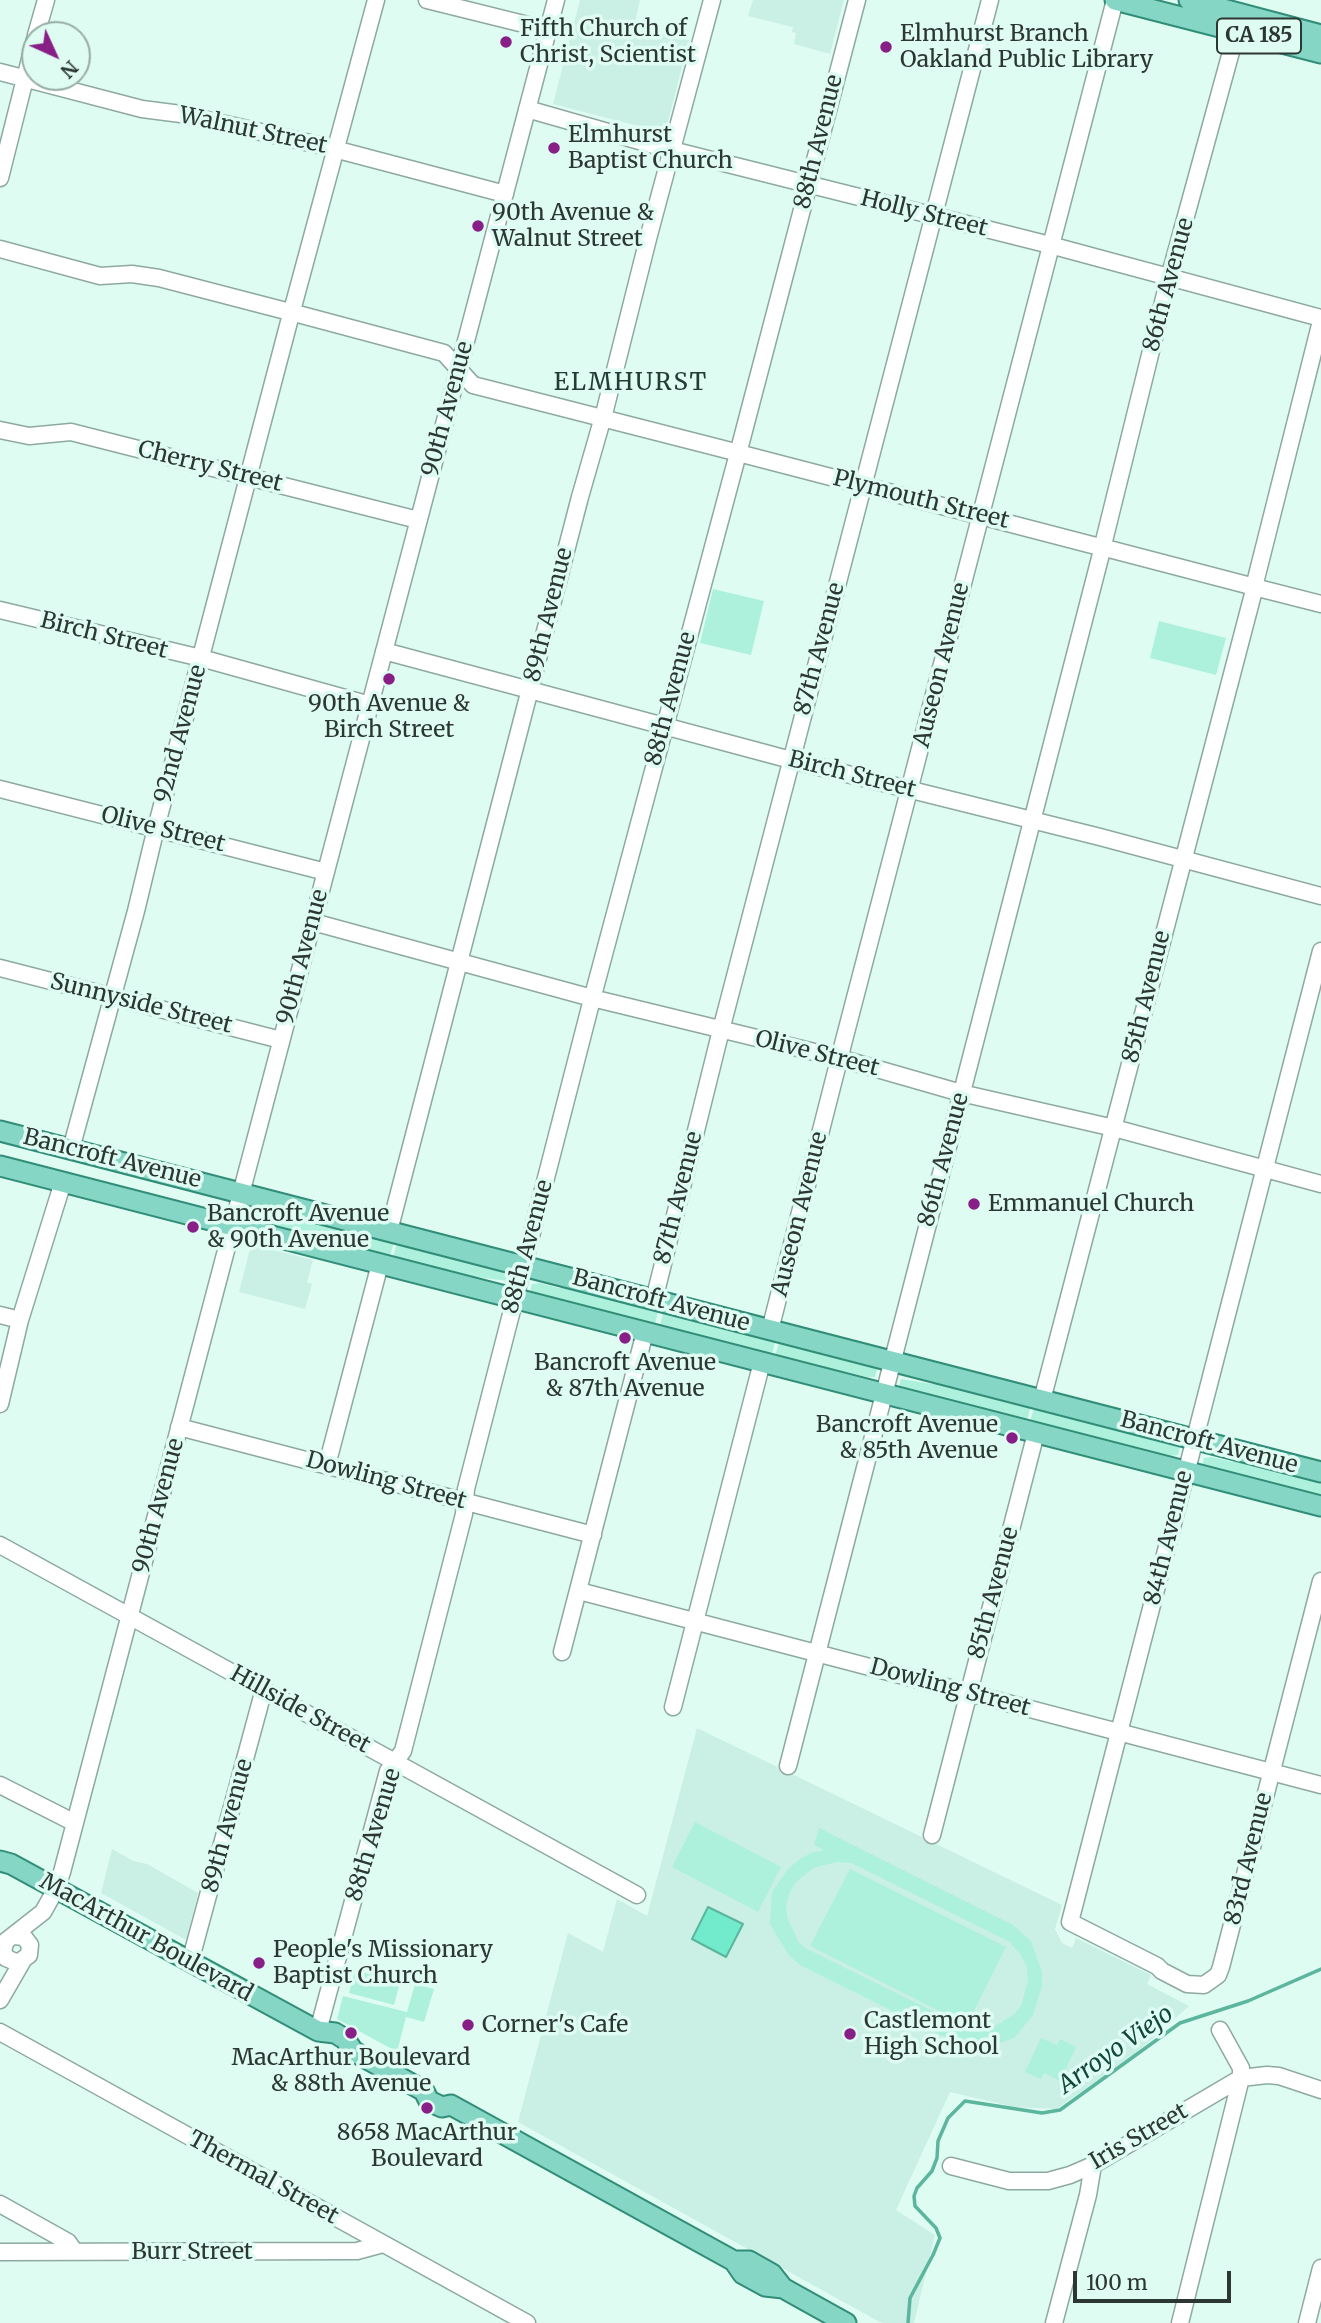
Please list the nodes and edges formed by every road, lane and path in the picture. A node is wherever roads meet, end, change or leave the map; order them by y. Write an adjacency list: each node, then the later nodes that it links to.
1 (46, 0): 10 (street)
2 (376, 0): 20 (street, 92nd Avenue)
3 (426, 0): 11 (street)
4 (556, 0): 11 (street, 90th Avenue)
5 (712, 0): 21 (street, 89th Avenue)
6 (857, 0): 23 (street, 88th Avenue)
7 (990, 0): 25 (street, 87th Avenue)
8 (1115, 0): 12 (main road, CA 185); 26 (street, Auseon Avenue)
9 (1189, 0): 13 (main road, CA 185)
10 (40, 21)
11 (548, 30): 19 (street, 90th Avenue)
12 (1237, 30): 14 (main road, CA 185); 28 (street, 86th Avenue)
13 (1321, 35)
14 (1321, 53)
15 (0, 72): 16 (street, Walnut Street)
16 (21, 77)
17 (21, 90): 22 (street)
18 (73, 91): 20 (street, Walnut Street)
19 (527, 109): 21 (street, Holly Street); 24 (street, 90th Avenue)
20 (335, 149): 24 (street, Walnut Street); 29 (street, 92nd Avenue)
21 (671, 150): 23 (street, Holly Street); 32 (street, 89th Avenue)
22 (0, 178)
23 (807, 184): 25 (street, Holly Street); 34 (street, 88th Avenue)
24 (505, 194): 31 (street, 90th Avenue)
25 (932, 216): 26 (street, Holly Street); 36 (street, 87th Avenue)
26 (1050, 245): 28 (street, Holly Street); 37 (street, Auseon Avenue)
27 (0, 249): 29 (street, Plymouth Street)
28 (1169, 278): 30 (street, Holly Street); 39 (street, 86th Avenue)
29 (292, 313): 31 (street, Plymouth Street); 35 (street, 92nd Avenue)
30 (1321, 319): 40 (street, 85th Avenue)
31 (459, 369): 32 (street, Plymouth Street); 38 (street, 90th Avenue)
32 (603, 418): 34 (street, Plymouth Street); 45 (street, 89th Avenue)
33 (0, 429): 35 (street, Cherry Street)
34 (738, 453): 36 (street, Plymouth Street); 47 (street, 88th Avenue)
35 (248, 476): 38 (street, Cherry Street); 44 (street, 92nd Avenue)
36 (864, 486): 37 (street, Plymouth Street); 48 (street, 87th Avenue)
37 (981, 516): 39 (street, Plymouth Street); 50 (street, Auseon Avenue)
38 (418, 520): 43 (street, 90th Avenue)
39 (1103, 547): 40 (street, Plymouth Street); 51 (street, 86th Avenue)
40 (1254, 587): 41 (street, Plymouth Street); 53 (street, 85th Avenue)
41 (1321, 604)
42 (0, 610): 44 (street, Birch Street)
43 (384, 651): 45 (street, Birch Street); 46 (street, 90th Avenue)
44 (201, 659): 46 (street, Birch Street); 52 (street, 92nd Avenue)
45 (530, 691): 47 (street, Birch Street); 58 (street, 89th Avenue)
46 (370, 705): 54 (street, 90th Avenue)
47 (664, 725): 48 (street, Birch Street); 61 (street, 88th Avenue)
48 (791, 760): 50 (street, Birch Street); 62 (street, 87th Avenue)
49 (0, 789): 52 (street, Olive Street)
50 (910, 789): 51 (street, Birch Street); 64 (street, Auseon Avenue)
51 (1033, 820): 53 (street, Birch Street); 65 (street, 86th Avenue)
52 (156, 828): 54 (street, Olive Street); 60 (street, 92nd Avenue)
53 (1182, 860): 55 (street, Birch Street); 66 (street, 85th Avenue)
54 (326, 872): 56 (street, 90th Avenue)
55 (1321, 896)
56 (313, 922): 58 (street, Olive Street); 63 (street, 90th Avenue)
57 (1321, 951): 70 (street, 84th Avenue)
58 (458, 962): 61 (street, Olive Street); 75 (street, 89th Avenue)
59 (0, 968): 60 (street, Sunnyside Street)
60 (112, 995): 63 (street, Sunnyside Street); 68 (street, 92nd Avenue)
61 (592, 998): 62 (street, Olive Street); 77 (street, 88th Avenue)
62 (721, 1030): 64 (street, Olive Street); 79 (street, 87th Avenue)
63 (281, 1040): 73 (street, 90th Avenue)
64 (839, 1058): 65 (street, Olive Street); 82 (street, Auseon Avenue)
65 (961, 1093): 66 (street, Olive Street); 84 (street, 86th Avenue)
66 (1114, 1128): 70 (street, Olive Street); 87 (street, 85th Avenue)
67 (0, 1131): 68 (main road, Bancroft Avenue)
68 (71, 1149): 73 (main road, Bancroft Avenue)
69 (0, 1166): 71 (main road, Bancroft Avenue)
70 (1264, 1169): 72 (street, Olive Street); 91 (street, 84th Avenue)
71 (63, 1182): 74 (main road, Bancroft Avenue); 81 (street)
72 (1321, 1184)
73 (242, 1193): 74 (street, 90th Avenue); 75 (main road, Bancroft Avenue)
74 (233, 1226): 76 (main road, Bancroft Avenue); 89 (street, 90th Avenue)
75 (389, 1231): 77 (main road, Bancroft Avenue)
76 (380, 1264): 78 (main road, Bancroft Avenue); 92 (street)
77 (524, 1266): 78 (street, 88th Avenue); 79 (main road, Bancroft Avenue)
78 (515, 1298): 83 (main road, Bancroft Avenue); 95 (street, 88th Avenue)
79 (654, 1300): 82 (main road, Bancroft Avenue)
80 (0, 1315): 81 (street)
81 (20, 1320): 88 (street)
82 (770, 1330): 84 (main road, Bancroft Avenue)
83 (645, 1332): 85 (main road, Bancroft Avenue); 97 (street)
84 (891, 1361): 86 (street, 86th Avenue); 87 (main road, Bancroft Avenue)
85 (762, 1362): 86 (main road, Bancroft Avenue); 102 (street)
86 (882, 1393): 90 (main road, Bancroft Avenue); 104 (street, 86th Avenue)
87 (1042, 1400): 91 (main road, Bancroft Avenue)
88 (0, 1404)
89 (179, 1427): 92 (street, Dowling Street); 101 (street, 90th Avenue)
90 (1036, 1433): 93 (main road, Bancroft Avenue); 106 (street, 85th Avenue)
91 (1195, 1439): 93 (street, 84th Avenue); 94 (main road, Bancroft Avenue)
92 (327, 1465): 95 (street, Dowling Street)
93 (1186, 1471): 96 (main road, Bancroft Avenue); 108 (street, 84th Avenue)
94 (1321, 1472)
95 (465, 1502): 97 (street, Dowling Street); 109 (street, 88th Avenue)
96 (1321, 1506)
97 (593, 1535): 100 (street)
98 (0, 1545): 101 (street, Hillside Street)
99 (1321, 1581): 111 (street, 83rd Avenue)
100 (579, 1591): 102 (street, Dowling Street); 103 (street)
101 (130, 1615): 105 (street, Hillside Street); 114 (street, 90th Avenue)
102 (695, 1623): 104 (street, Dowling Street); 107 (street)
103 (562, 1652)
104 (817, 1654): 106 (street, Dowling Street); 110 (street, 86th Avenue)
105 (264, 1689): 109 (street, Hillside Street); 121 (street, 89th Avenue)
106 (967, 1693): 108 (street, Dowling Street); 115 (street, 85th Avenue)
107 (673, 1707)
108 (1120, 1732): 111 (street, Dowling Street); 119 (street, 84th Avenue)
109 (395, 1762): 118 (street, Hillside Street); 124 (street, 88th Avenue)
110 (788, 1766)
111 (1272, 1772): 113 (street, Dowling Street); 119 (street, 83rd Avenue)
112 (0, 1785): 114 (street)
113 (1321, 1785)
114 (75, 1823): 117 (street, 90th Avenue)
115 (932, 1835)
116 (4, 1859): 117 (main road, MacArthur Boulevard)
117 (56, 1889): 120 (street, 90th Avenue); 121 (main road, MacArthur Boulevard)
118 (636, 1895)
119 (1070, 1922)
120 (11, 1950): 122 (street, 90th Avenue)
121 (190, 1962): 124 (main road, MacArthur Boulevard)
122 (0, 2000)
123 (1220, 2030): 126 (street)
124 (318, 2031): 136 (main road, MacArthur Boulevard)
125 (0, 2032): 131 (street, Thermal Street)
126 (1241, 2078): 127 (street, Iris Street); 128 (street, Iris Street); 138 (street)
127 (1321, 2090)
128 (1093, 2165): 129 (street, Iris Street); 137 (street)
129 (951, 2166)
130 (0, 2204): 133 (street)
131 (383, 2244): 133 (street, Burr Street); 135 (street, Thermal Street)
132 (0, 2252): 133 (street, Burr Street)
133 (75, 2252)
134 (1321, 2268): 139 (street)
135 (527, 2323)
136 (846, 2323)
137 (1054, 2323)
138 (1180, 2323)
139 (1307, 2323)

